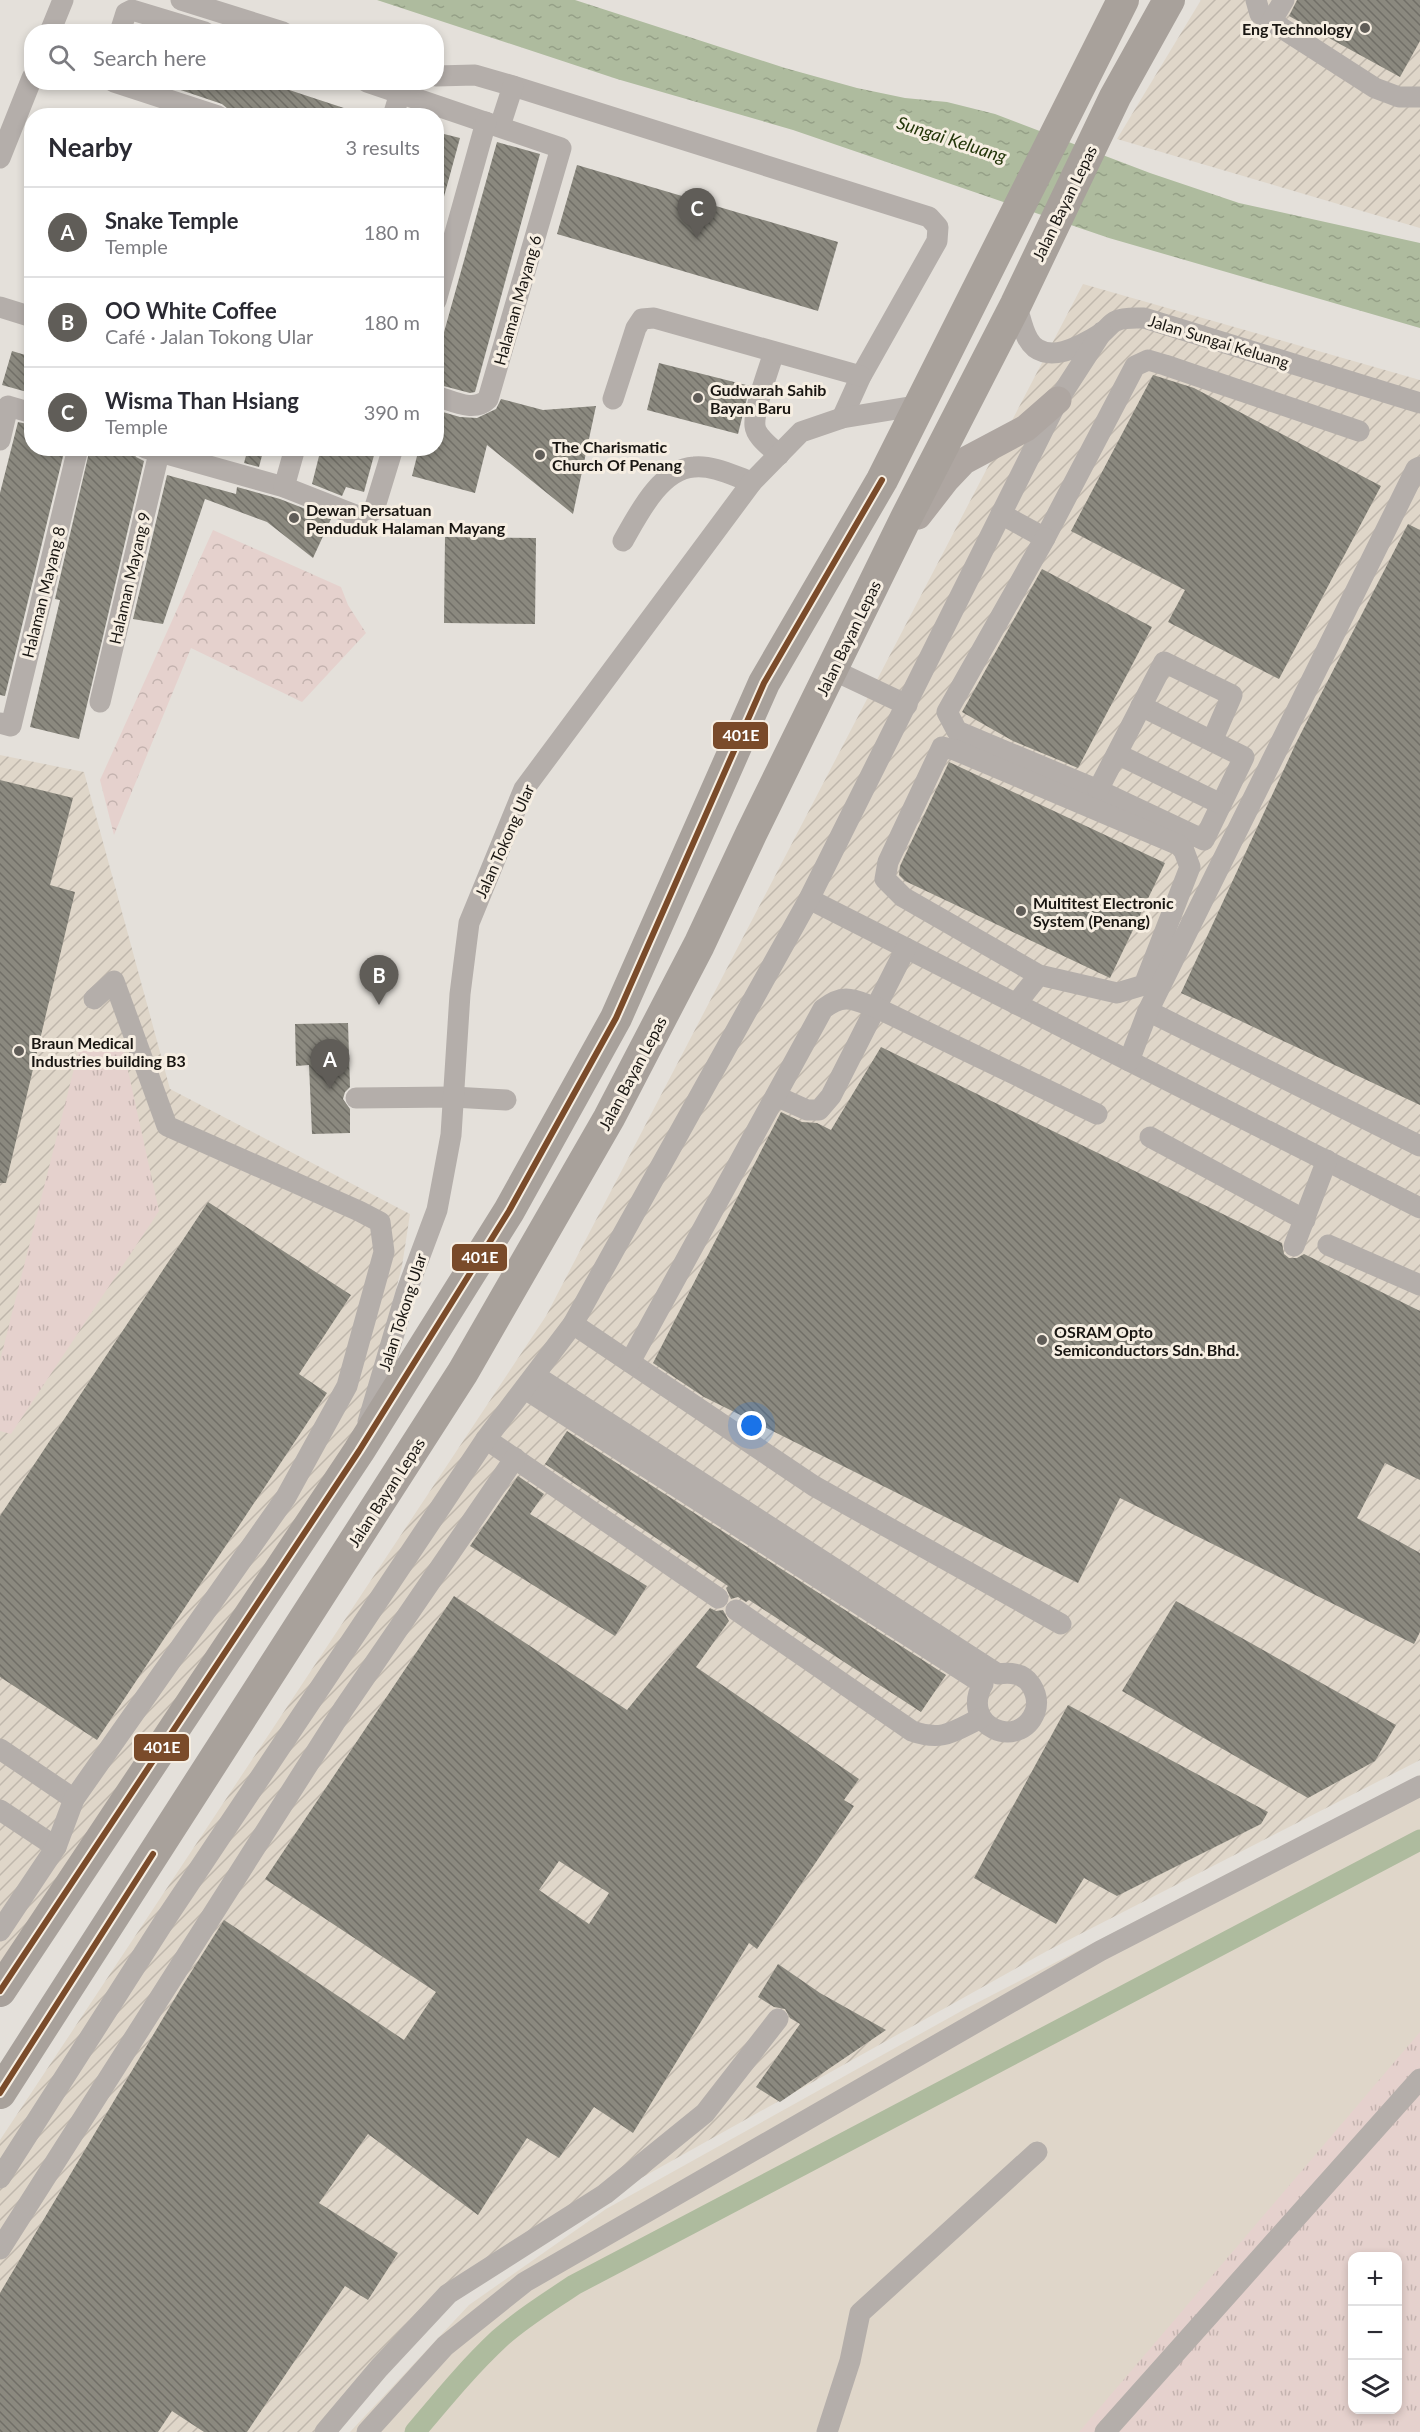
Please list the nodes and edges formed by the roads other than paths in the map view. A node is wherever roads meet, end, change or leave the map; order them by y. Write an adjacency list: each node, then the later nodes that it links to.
1 (63, 0): 9 (street)
2 (1123, 0): 36 (highway)
3 (1169, 0): 26 (highway, Jalan Bayan Lepas)
4 (1256, 0): 8 (street)
5 (1284, 0): 8 (street)
6 (182, 1): 7 (street); 12 (street)
7 (176, 22): 10 (street); 11 (street)
8 (1271, 22): 19 (street)
9 (53, 24)
10 (123, 24)
11 (182, 24)
12 (257, 24)
13 (444, 76): 14 (street)
14 (513, 86): 22 (street); 31 (street)
15 (26, 90): 23 (street)
16 (138, 90): 20 (street)
17 (386, 90): 21 (street)
18 (394, 90): 22 (street)
19 (1420, 97)
20 (194, 108)
21 (391, 108)
22 (493, 124): 25 (street); 32 (street, Halaman Mayang 6)
23 (5, 128): 24 (street)
24 (0, 158)
25 (444, 276)
26 (1016, 304): 29 (street, Jalan Sungai Keluang); 53 (highway, Jalan Bayan Lepas)
27 (0, 307): 28 (street)
28 (24, 314)
29 (1102, 332): 34 (street); 35 (street, Jalan Sungai Keluang)
30 (774, 352): 31 (street); 33 (street); 41 (street)
31 (861, 376): 38 (street)
32 (444, 398)
33 (613, 399)
34 (1058, 400): 50 (street); 53 (main road)
35 (1420, 403)
36 (921, 405): 38 (street, Jalan Tokong Ular); 88 (highway)
37 (24, 411): 40 (street)
38 (842, 418): 41 (street, Jalan Tokong Ular)
39 (1359, 431): 51 (street)
40 (0, 440)
41 (779, 455): 48 (street, Jalan Tokong Ular)
42 (76, 456): 58 (street, Halaman Mayang 8)
43 (151, 456): 55 (street, Halaman Mayang 9)
44 (170, 456): 49 (street)
45 (293, 456): 49 (street)
46 (391, 456): 49 (street)
47 (1420, 467): 69 (street)
48 (752, 482): 52 (street); 72 (street, Jalan Tokong Ular)
49 (284, 487)
50 (1001, 513): 51 (street); 56 (street)
51 (1046, 538): 61 (street)
52 (623, 542)
53 (891, 552): 54 (highway, Jalan Bayan Lepas)
54 (833, 670): 56 (street); 106 (highway, Jalan Bayan Lepas)
55 (100, 702)
56 (907, 705): 63 (street)
57 (1141, 706): 59 (street); 59 (street); 60 (street)
58 (0, 723)
59 (1212, 741): 62 (street)
60 (1117, 754): 61 (street); 62 (street)
61 (1098, 790): 62 (street)
62 (1221, 804)
63 (809, 899): 64 (street); 84 (street)
64 (906, 948): 67 (street); 68 (street)
65 (1039, 975): 65 (street); 67 (street)
66 (94, 999): 99 (street)
67 (1016, 1004): 70 (street)
68 (877, 1008): 71 (street); 71 (street); 75 (street)
69 (1148, 1011): 70 (street); 77 (street)
70 (1129, 1061): 78 (street)
71 (776, 1096): 85 (street)
72 (453, 1097): 73 (street); 74 (street); 88 (street, Jalan Tokong Ular)
73 (356, 1098)
74 (506, 1100)
75 (1097, 1114)
76 (1150, 1137): 80 (street)
77 (1420, 1146)
78 (1327, 1160): 79 (street); 80 (street)
79 (1420, 1208)
80 (1305, 1220): 82 (street)
81 (1328, 1245): 83 (street)
82 (1294, 1246)
83 (1420, 1285)
84 (573, 1324): 85 (street); 86 (street)
85 (630, 1362): 92 (street)
86 (530, 1382): 87 (street); 93 (street)
87 (486, 1439): 89 (street); 94 (street)
88 (359, 1451): 103 (highway)
89 (515, 1458): 90 (street); 95 (street)
90 (718, 1598)
91 (736, 1610): 96 (street)
92 (1061, 1624)
93 (990, 1679): 96 (street); 96 (street)
94 (320, 1689): 95 (street); 108 (street)
95 (344, 1708): 109 (street)
96 (981, 1718)
97 (0, 1749): 99 (street)
98 (1420, 1786): 111 (street)
99 (74, 1799): 101 (street)
100 (0, 1810): 101 (street)
101 (56, 1847): 102 (street)
102 (0, 1931)
103 (0, 1991)
104 (778, 2019): 110 (street)
105 (1420, 2079): 113 (street)
106 (0, 2093)
107 (1037, 2152): 112 (street)
108 (0, 2178)
109 (0, 2249)
110 (325, 2432)
111 (367, 2432)
112 (827, 2432)
113 (1105, 2432)

